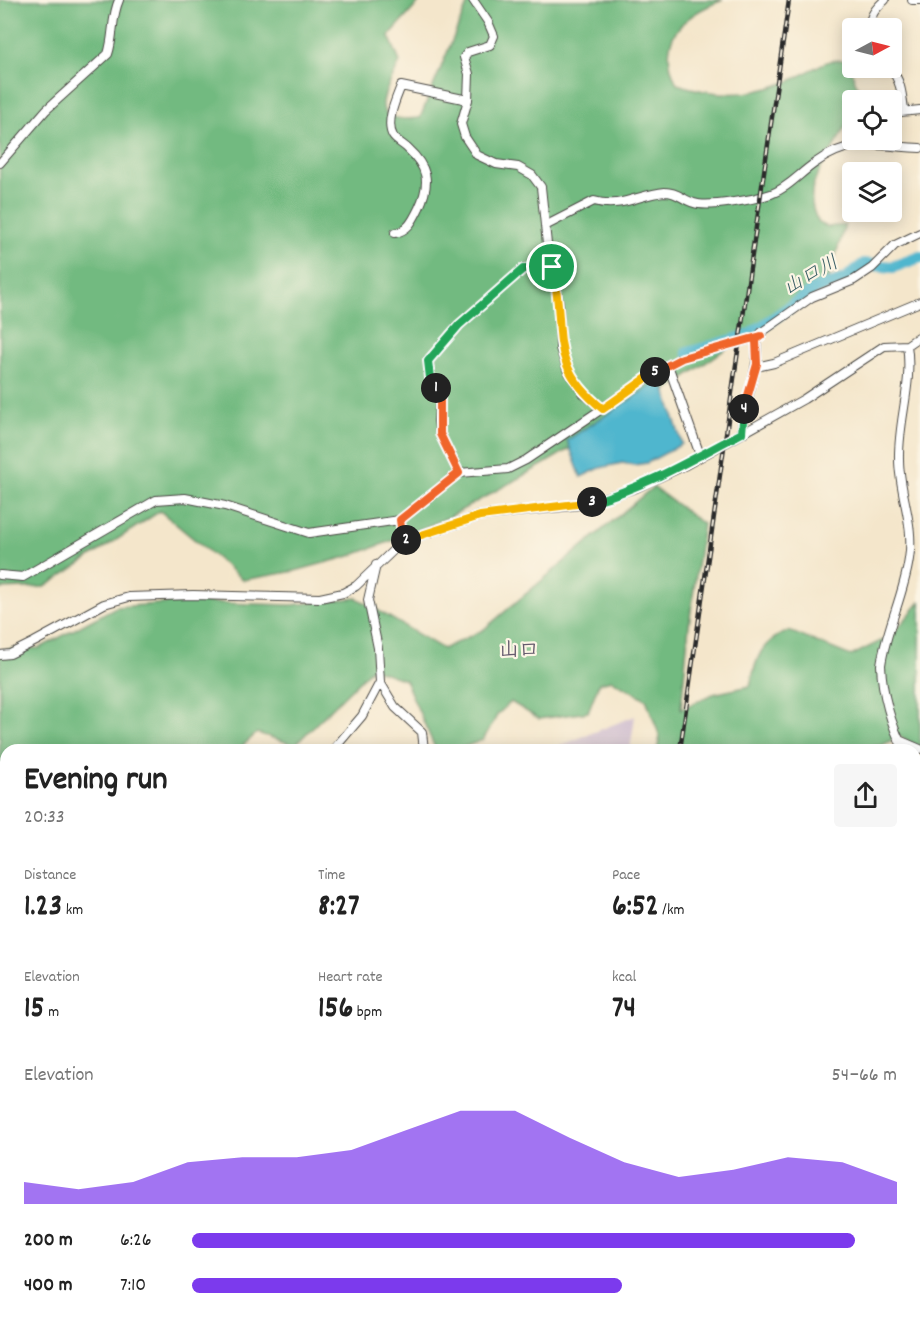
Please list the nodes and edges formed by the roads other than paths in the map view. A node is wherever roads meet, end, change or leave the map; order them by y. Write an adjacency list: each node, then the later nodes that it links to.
1 (119, 0): 14 (street)
2 (473, 0): 8 (street)
3 (885, 0): 6 (street)
4 (912, 0): 5 (street)
5 (920, 0)
6 (872, 18)
7 (898, 78): 9 (street)
8 (468, 100): 15 (street); 16 (street)
9 (904, 110): 10 (street)
10 (920, 110)
11 (902, 146): 13 (street)
12 (842, 147): 15 (street)
13 (920, 148)
14 (0, 163)
15 (545, 226): 18 (street)
16 (395, 233)
17 (920, 233): 20 (street)
18 (552, 267): 25 (street); 28 (street)
19 (920, 302): 24 (street)
20 (761, 336): 23 (street); 24 (street)
21 (920, 336): 22 (street)
22 (907, 345): 26 (street); 35 (street)
23 (668, 365): 25 (street); 27 (street)
24 (756, 368): 26 (street)
25 (603, 409): 28 (street)
26 (742, 433): 27 (street)
27 (700, 455): 30 (street)
28 (459, 473): 29 (street)
29 (400, 520): 30 (street); 32 (street)
30 (403, 541): 31 (street)
31 (376, 565): 33 (street); 34 (street)
32 (0, 575)
33 (0, 655)
34 (380, 682): 36 (street); 37 (street)
35 (898, 739): 38 (street); 39 (street)
36 (338, 744)
37 (423, 744)
38 (901, 744)
39 (909, 744)

